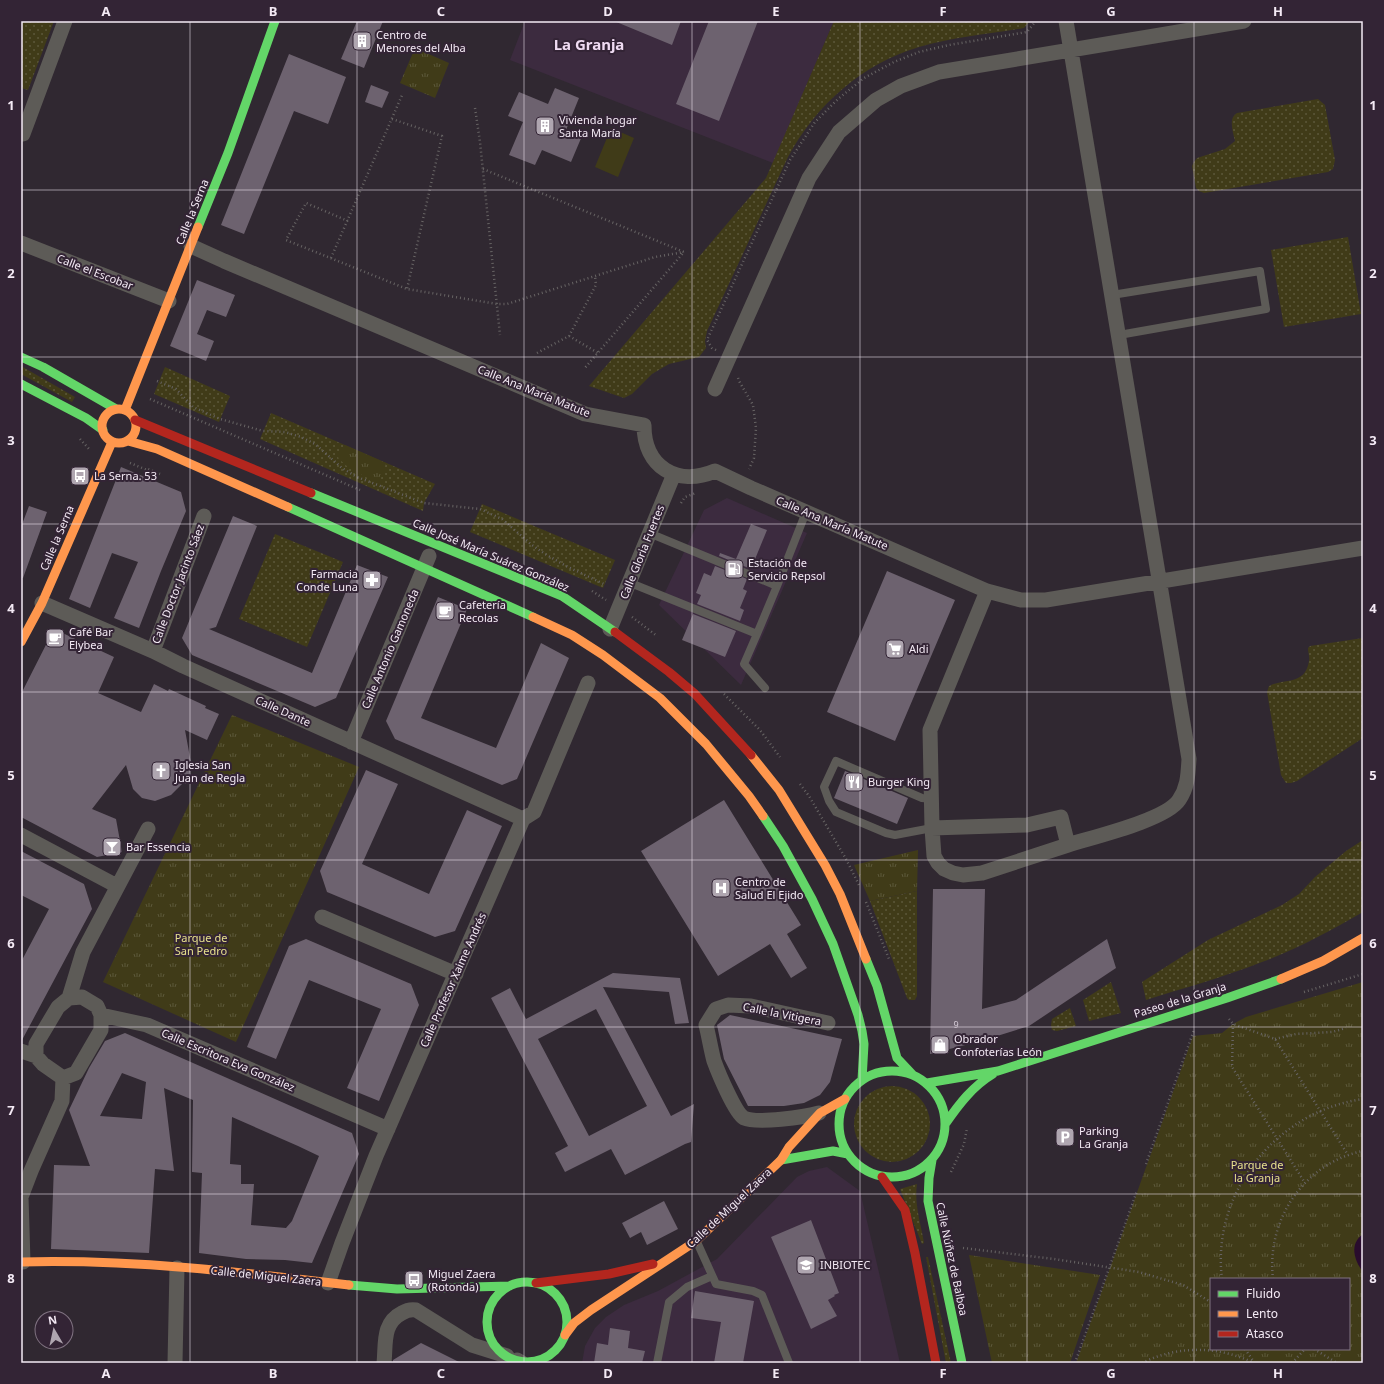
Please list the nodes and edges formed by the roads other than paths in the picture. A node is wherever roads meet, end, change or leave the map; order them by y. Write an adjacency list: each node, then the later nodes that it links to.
1 (65, 21): 6 (street)
2 (275, 21): 8 (main road, Calle la Serna)
3 (1066, 21): 5 (street)
4 (1244, 21): 5 (street)
5 (1071, 50): 9 (street); 14 (street)
6 (21, 134)
7 (21, 243): 10 (street, Calle el Escobar)
8 (191, 246): 10 (main road, Calle la Serna); 20 (street, Calle Ana María Matute)
9 (1112, 295): 11 (street); 11 (lane)
10 (169, 301): 15 (main road, Calle la Serna)
11 (1118, 335): 31 (street)
12 (21, 357): 15 (main road)
13 (21, 384): 17 (main road)
14 (715, 389)
15 (121, 410): 16 (main road); 17 (main road, Calle la Serna)
16 (135, 420): 18 (main road); 22 (main road, Calle José María Suárez González)
17 (102, 430): 19 (main road)
18 (128, 441): 19 (main road); 27 (main road)
19 (112, 442): 34 (main road, Calle la Serna)
20 (674, 474): 21 (street, Calle Ana María Matute); 25 (street, Calle Gloria Fuertes)
21 (806, 512): 32 (lane); 33 (street, Calle Ana María Matute)
22 (359, 513): 24 (main road); 28 (main road, Calle José María Suárez González)
23 (204, 516): 38 (street, Calle Doctor Jacinto Sáez)
24 (372, 528)
25 (649, 534): 30 (street, Calle Gloria Fuertes); 32 (lane)
26 (1363, 548): 31 (street, Calle Ana María Matute)
27 (427, 559): 41 (street, Calle Antonio Gamoneda); 60 (main road)
28 (511, 576): 29 (main road); 35 (main road, Calle José María Suárez González)
29 (492, 579)
30 (628, 582): 35 (street, Calle Gloria Fuertes); 36 (lane)
31 (1160, 582): 33 (street, Calle Ana María Matute); 47 (street)
32 (777, 586): 36 (lane)
33 (987, 591): 42 (street)
34 (42, 603): 37 (main road, Calle la Serna); 38 (street, Calle Dante)
35 (610, 629): 58 (main road, Calle José María Suárez González)
36 (757, 634): 40 (lane)
37 (21, 642)
38 (153, 651): 41 (street, Calle Dante)
39 (588, 683): 43 (street, Calle Profesor Xaime Andrés)
40 (765, 688)
41 (351, 742): 43 (street, Calle Dante)
42 (931, 799): 44 (street); 44 (lane)
43 (523, 819): 51 (street, Calle Profesor Xaime Andrés)
44 (932, 828): 47 (street); 47 (street)
45 (148, 829): 48 (street)
46 (21, 835): 48 (street)
47 (1068, 845)
48 (118, 886): 52 (street)
49 (322, 917): 51 (street)
50 (1363, 938): 57 (main road, Paseo de la Granja)
51 (456, 974): 66 (street, Calle Profesor Xaime Andrés)
52 (69, 998): 53 (street); 56 (street)
53 (101, 1015): 59 (street); 66 (street, Calle Escritora Eva González)
54 (828, 1023): 64 (street, Calle la Vitigera)
55 (21, 1051): 56 (street)
56 (36, 1056): 59 (street)
57 (998, 1071): 61 (main road, Paseo de la Granja); 65 (main road, Paseo de la Granja)
58 (913, 1075): 60 (main road); 61 (main road)
59 (63, 1078): 74 (street)
60 (862, 1080): 62 (main road)
61 (926, 1083): 65 (main road)
62 (845, 1099): 63 (main road, Calle de Miguel Zaera); 68 (main road)
63 (820, 1113): 64 (street, Calle la Vitigera); 67 (main road, Calle de Miguel Zaera)
64 (770, 1119): 67 (street)
65 (946, 1123): 70 (main road)
66 (388, 1129): 77 (street, Calle Profesor Xaime Andrés)
67 (789, 1147): 69 (main road, Calle de Miguel Zaera)
68 (848, 1154): 69 (main road, Calle de Miguel Zaera); 71 (main road)
69 (781, 1160): 72 (main road, Calle de Miguel Zaera)
70 (932, 1160): 71 (main road); 88 (main road, Calle Núñez de Balboa)
71 (882, 1177): 87 (main road)
72 (696, 1241): 73 (main road, Calle de Miguel Zaera); 76 (lane)
73 (676, 1255): 78 (main road, Calle de Miguel Zaera); 80 (main road, Calle de Miguel Zaera)
74 (22, 1262): 75 (main road, Calle de Miguel Zaera)
75 (177, 1268): 77 (main road, Calle de Miguel Zaera); 83 (street)
76 (712, 1276): 85 (lane); 86 (lane)
77 (328, 1283): 79 (main road, Calle de Miguel Zaera)
78 (536, 1283): 79 (main road); 80 (main road)
79 (510, 1286): 82 (main road)
80 (564, 1337): 81 (main road); 82 (main road)
81 (565, 1351)
82 (515, 1360): 84 (street)
83 (175, 1363)
84 (384, 1363)
85 (657, 1363)
86 (789, 1363)
87 (936, 1363)
88 (962, 1363)

